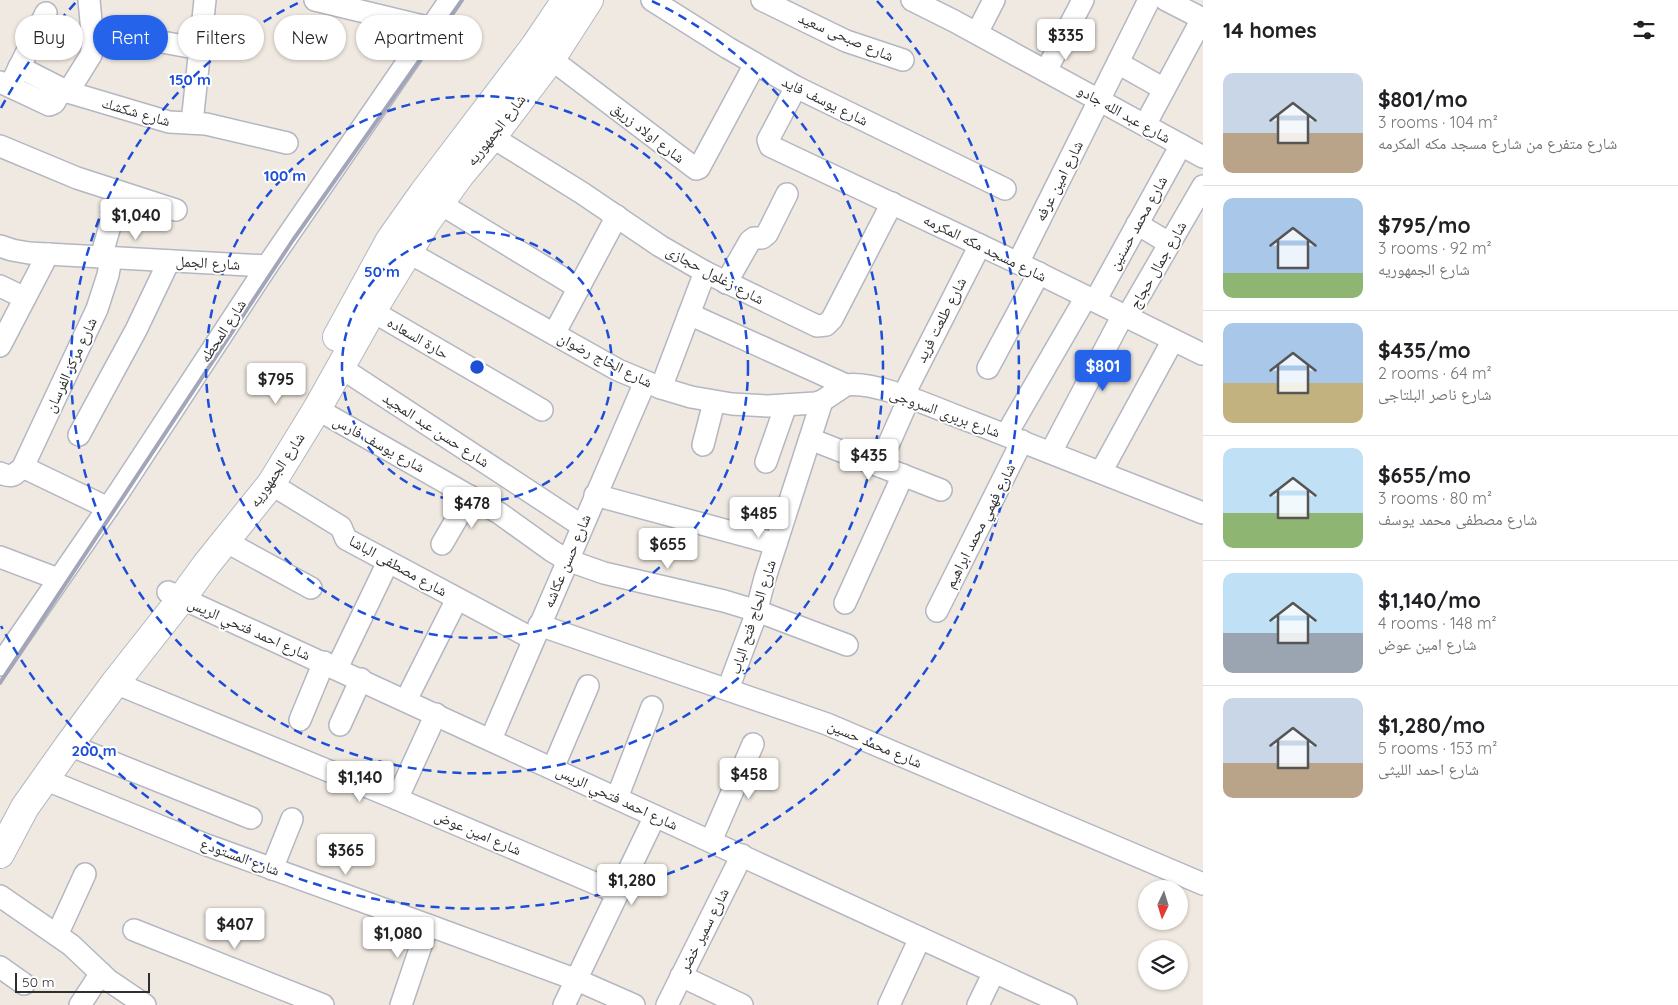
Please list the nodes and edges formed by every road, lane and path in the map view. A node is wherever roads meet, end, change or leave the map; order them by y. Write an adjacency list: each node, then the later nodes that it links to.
1 (89, 0): 20 (street)
2 (205, 0): 16 (street)
3 (450, 0): 18 (street, شارع المحطه)
4 (566, 0): 111 (main road, شارع الجمهوريه)
5 (589, 0): 23 (main road, شارع الجمهوريه)
6 (652, 0): 27 (street, شارع يوسف فايد)
7 (762, 0): 26 (street, شارع صبحى سعيد)
8 (912, 0): 14 (street, شارع عبد الله جادو)
9 (994, 0): 21 (street)
10 (1083, 0): 30 (street)
11 (1149, 0): 28 (street, شارع امين عرفه)
12 (1166, 0): 19 (street)
13 (324, 1): 17 (street)
14 (933, 4): 21 (street, شارع عبد الله جادو)
15 (46, 14): 29 (street)
16 (203, 15)
17 (379, 15)
18 (440, 15)
19 (1202, 19): 33 (street)
20 (92, 29): 22 (street); 34 (street)
21 (977, 33): 30 (street, شارع عبد الله جادو)
22 (178, 45)
23 (550, 59): 27 (street, شارع اولاد زريق); 38 (main road, شارع الجمهوريه)
24 (199, 60): 36 (street)
25 (409, 60): 60 (street, شارع المحطه)
26 (903, 60)
27 (755, 64): 32 (street, شارع يوسف فايد)
28 (1118, 64): 33 (street); 35 (street, شارع امين عرفه)
29 (19, 67): 31 (street); 34 (street, شارع شكشك)
30 (1046, 71): 35 (street, شارع عبد الله جادو)
31 (5, 84): 34 (street)
32 (796, 87): 44 (street, شارع يوسف فايد); 48 (street, شارع مسجد مكه المكرمه)
33 (1164, 89): 37 (street)
34 (65, 91): 36 (street, شارع شكشك)
35 (1100, 100): 37 (street, شارع عبد الله جادو); 59 (street, شارع امين عرفه)
36 (192, 123): 39 (street, شارع شكشك)
37 (1145, 125): 40 (street, شارع عبد الله جادو)
38 (492, 137): 47 (main road, شارع الجمهوريه); 50 (street, شارع زغلول حجازى)
39 (287, 144)
40 (1181, 145): 42 (street, شارع عبد الله جادو); 51 (street, شارع محمد حسنين)
41 (0, 146): 45 (street)
42 (1203, 155)
43 (1203, 186): 52 (street, شارع جمال حجاج)
44 (1005, 188)
45 (120, 192): 49 (street); 57 (street, شارع مركز الفرسان)
46 (786, 194): 63 (street)
47 (439, 203): 55 (main road, شارع الجمهوريه); 65 (street)
48 (892, 203): 53 (street, شارع مسجد مكه المكرمه); 63 (street, شارع زغلول حجازى)
49 (176, 210)
50 (617, 216): 61 (street, شارع زغلول حجازى); 65 (street)
51 (1137, 224): 52 (street); 67 (street, شارع محمد حسنين)
52 (1170, 243): 70 (street, شارع جمال حجاج)
53 (980, 245): 59 (street, شارع مسجد مكه المكرمه); 79 (street, شارع طلعت فريد)
54 (0, 246): 56 (street, شارع الجمل)
55 (408, 252): 68 (main road, شارع الجمهوريه); 71 (street, شارع الحاج رضوان)
56 (48, 254): 57 (street, شارع الجمل); 66 (street)
57 (106, 258): 58 (street, شارع الجمل); 92 (street, شارع مركز الفرسان)
58 (169, 261): 60 (street, شارع الجمل); 85 (street)
59 (1018, 263): 62 (street, شارع مسجد مكه المكرمه)
60 (267, 266): 100 (street, شارع المحطه)
61 (705, 272): 63 (street, شارع زغلول حجازى); 69 (street, شارع حسن عكاشه)
62 (1039, 273): 67 (street, شارع مسجد مكه المكرمه); 76 (street)
63 (726, 283)
64 (0, 286): 66 (street)
65 (579, 288): 71 (street)
66 (25, 298): 73 (street)
67 (1090, 299): 70 (street, شارع مسجد مكه المكرمه); 86 (street, شارع محمد حسنين)
68 (372, 311): 75 (main road, شارع الجمهوريه); 84 (street, حارة السعاده)
69 (689, 314): 77 (street, شارع حسن عكاشه); 78 (street, شارع بربرى السروجى)
70 (1125, 316): 72 (street, شارع مسجد مكه المكرمه); 89 (street, شارع جمال حجاج)
71 (554, 334): 77 (street, شارع الحاج رضوان)
72 (1173, 340): 74 (street, شارع مسجد مكه المكرمه); 93 (street)
73 (0, 346)
74 (1202, 354)
75 (340, 367): 83 (main road, شارع الجمهوريه); 102 (street, شارع حسن عبد المجيد)
76 (988, 368)
77 (653, 385): 81 (street, شارع الحاج رضوان); 98 (street, شارع حسن عكاشه)
78 (846, 385): 79 (street, شارع بربرى السروجى); 80 (street, شارع الحاج رضوان)
79 (906, 397): 86 (street, شارع بربرى السروجى); 91 (street, شارع طلعت فريد)
80 (822, 401): 82 (street, شارع الحاج رضوان); 87 (street, شارع الحاج فتح الباب)
81 (714, 402): 82 (street, شارع الحاج رضوان); 88 (street)
82 (786, 405): 90 (street)
83 (317, 410): 96 (main road, شارع الجمهوريه); 99 (street, شارع يوسف فارس)
84 (542, 410)
85 (79, 435)
86 (1014, 438): 89 (street, شارع بربرى السروجى); 115 (street, شارع فهمي محمد ابراهيم)
87 (810, 439): 91 (street); 105 (street, شارع الحاج فتح الباب)
88 (703, 445)
89 (1051, 452): 93 (street, شارع بربرى السروجى)
90 (766, 462)
91 (879, 466): 95 (street)
92 (22, 469): 94 (street); 100 (street)
93 (1102, 472): 101 (street, شارع بربرى السروجى)
94 (0, 473)
95 (903, 475): 97 (street); 113 (street)
96 (271, 484): 103 (main road, شارع الجمهوريه); 108 (street, شارع مصطفى الباشا)
97 (941, 490)
98 (595, 495): 102 (street, شارع حسن عكاشه); 105 (street)
99 (470, 496): 104 (street); 107 (street, شارع يوسف فارس)
100 (108, 508): 109 (street, شارع المحطه)
101 (1203, 512)
102 (582, 526): 107 (street, شارع حسن عكاشه)
103 (225, 541): 110 (street); 111 (main road, شارع الجمهوريه)
104 (442, 544)
105 (776, 544): 114 (street, شارع الحاج فتح الباب)
106 (0, 557): 109 (street)
107 (567, 560): 114 (street, شارع يوسف فارس); 116 (street, شارع حسن عكاشه)
108 (388, 562): 112 (street, شارع مصطفى الباشا); 119 (street)
109 (58, 579): 118 (street, شارع المحطه)
110 (311, 588)
111 (175, 595): 119 (street, شارع احمد فتحي الريس); 121 (main road, شارع الجمهوريه); 136 (main road, شارع الجمهوريه)
112 (457, 599): 116 (street, شارع مصطفى الباشا); 124 (street)
113 (845, 604)
114 (757, 611): 117 (street, شارع يوسف فارس); 123 (street, شارع الحاج فتح الباب)
115 (937, 611)
116 (536, 632): 123 (street, شارع محمد حسين); 129 (street, شارع حسن عكاشه)
117 (847, 645)
118 (2, 659)
119 (330, 665): 120 (street, شارع احمد فتحي الريس); 127 (street)
120 (361, 679): 124 (street, شارع احمد فتحي الريس); 128 (street)
121 (115, 683): 131 (main road, شارع الجمهوريه); 135 (street, شارع امين عوض)
122 (588, 686): 132 (street)
123 (728, 689): 145 (street, شارع محمد حسين)
124 (406, 700): 126 (street, شارع احمد فتحي الريس)
125 (652, 707): 134 (street)
126 (436, 714): 129 (street, شارع احمد فتحي الريس); 135 (street)
127 (300, 720)
128 (340, 726)
129 (491, 739): 132 (street, شارع احمد فتحي الريس)
130 (753, 744): 140 (street)
131 (69, 745): 133 (main road, شارع الجمهوريه); 138 (street)
132 (554, 768): 134 (street, شارع احمد فتحي الريس)
133 (44, 779): 136 (main road, شارع الجمهوريه); 143 (street, شارع المستودع)
134 (617, 798): 137 (street, شارع احمد فتحي الريس)
135 (397, 799): 146 (street, شارع امين عوض)
136 (12, 808): 141 (main road, شارع الجمهوريه)
137 (655, 816): 140 (street, شارع احمد فتحي الريس); 146 (street)
138 (252, 818)
139 (292, 819): 143 (street)
140 (711, 841): 142 (street, شارع احمد فتحي الريس)
141 (0, 854)
142 (742, 855): 151 (street, شارع احمد فتحي الريس); 155 (street, شارع سمير خضر)
143 (272, 869): 148 (street, شارع المستودع)
144 (86, 874): 150 (street)
145 (1203, 884)
146 (618, 893): 156 (street)
147 (0, 896): 150 (street)
148 (428, 924): 156 (street, شارع المستودع); 162 (street)
149 (134, 930): 161 (street)
150 (57, 935): 154 (street)
151 (920, 938): 153 (street, شارع احمد فتحي الريس); 167 (street)
152 (0, 967): 157 (street)
153 (994, 972): 158 (street, شارع احمد فتحي الريس); 168 (street)
154 (100, 973): 159 (street); 160 (street)
155 (681, 976): 165 (street, شارع سمير خضر); 166 (street)
156 (576, 980): 163 (street); 164 (street, شارع المستودع)
157 (24, 984)
158 (1057, 1003)
159 (80, 1005)
160 (145, 1005)
161 (323, 1005)
162 (402, 1005)
163 (564, 1005)
164 (634, 1005)
165 (667, 1005)
166 (742, 1005)
167 (889, 1005)
168 (978, 1005)

